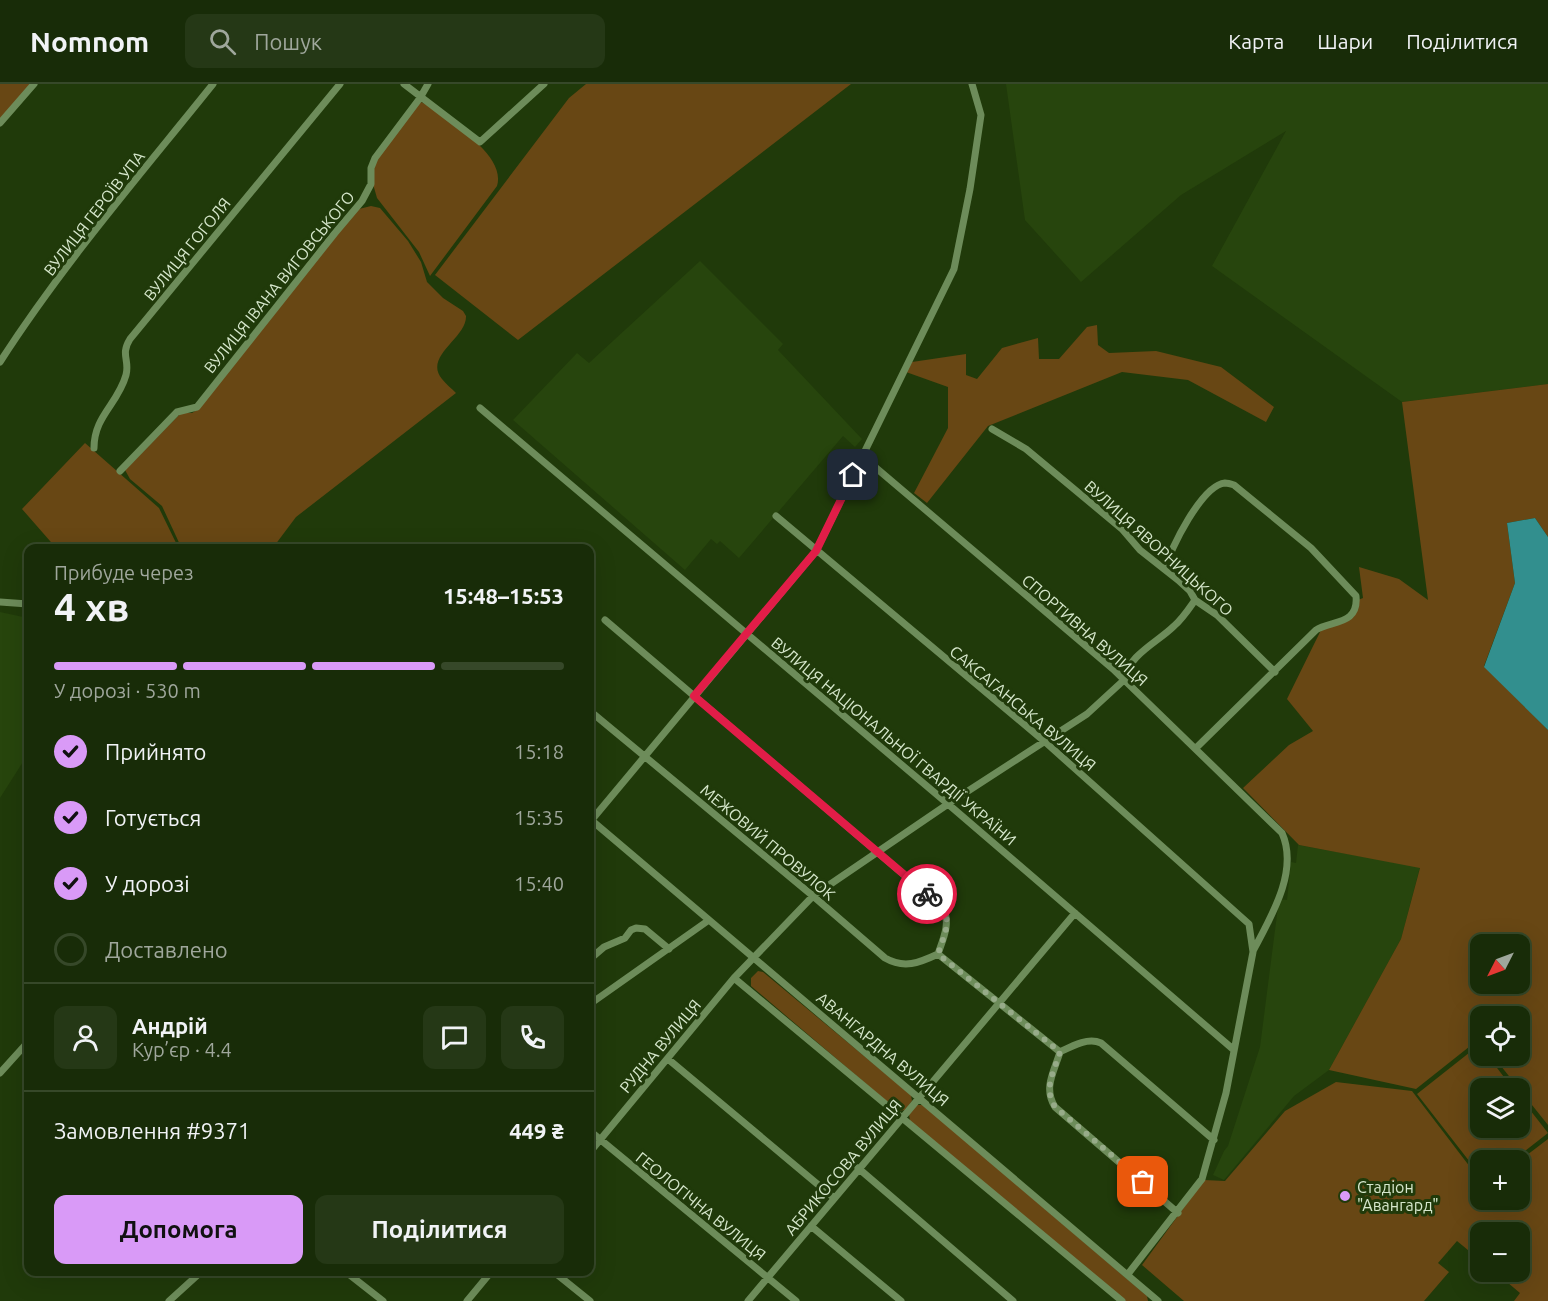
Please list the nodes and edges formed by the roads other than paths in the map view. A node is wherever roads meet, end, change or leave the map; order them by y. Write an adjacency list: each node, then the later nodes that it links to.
1 (34, 84): 9 (street)
2 (213, 84): 10 (street, ВУЛИЦЯ ГЕРОЇВ УПА)
3 (340, 84): 13 (street, ВУЛИЦЯ ГОГОЛЯ)
4 (404, 84): 8 (street)
5 (428, 84): 8 (street, ВУЛИЦЯ ІВАНА ВИГОВСЬКОГО)
6 (544, 84): 8 (street)
7 (972, 84): 14 (street)
8 (420, 98): 15 (street, ВУЛИЦЯ ІВАНА ВИГОВСЬКОГО)
9 (0, 123)
10 (0, 362)
11 (480, 408): 23 (street, ВУЛИЦЯ НАЦІОНАЛЬНОЇ ГВАРДІЇ УКРАЇНИ)
12 (992, 429): 18 (street, ВУЛИЦЯ ЯВОРНИЦЬКОГО)
13 (94, 448)
14 (862, 456): 17 (street); 25 (street, СПОРТИВНА ВУЛИЦЯ)
15 (120, 471)
16 (776, 516): 17 (street, САКСАГАНСЬКА ВУЛИЦЯ)
17 (816, 551): 23 (street); 28 (street, САКСАГАНСЬКА ВУЛИЦЯ)
18 (1165, 569): 19 (street, ВУЛИЦЯ ЯВОРНИЦЬКОГО); 24 (street)
19 (1195, 600): 24 (street, ВУЛИЦЯ ЯВОРНИЦЬКОГО); 25 (street, РУДНА ВУЛИЦЯ)
20 (0, 602): 21 (street)
21 (24, 604)
22 (605, 620): 26 (street)
23 (747, 634): 26 (street); 31 (street, ВУЛИЦЯ НАЦІОНАЛЬНОЇ ГВАРДІЇ УКРАЇНИ)
24 (1275, 672): 29 (street)
25 (1124, 680): 28 (street, РУДНА ВУЛИЦЯ); 29 (street, СПОРТИВНА ВУЛИЦЯ)
26 (694, 696): 30 (street); 34 (street)
27 (594, 714): 30 (street, МЕЖОВИЙ ПРОВУЛОК)
28 (1044, 741): 31 (street, РУДНА ВУЛИЦЯ); 39 (street, САКСАГАНСЬКА ВУЛИЦЯ)
29 (1196, 748): 39 (street, СПОРТИВНА ВУЛИЦЯ)
30 (644, 757): 32 (street); 35 (street, МЕЖОВИЙ ПРОВУЛОК)
31 (948, 804): 34 (street, РУДНА ВУЛИЦЯ); 36 (street, ВУЛИЦЯ НАЦІОНАЛЬНОЇ ГВАРДІЇ УКРАЇНИ)
32 (594, 815)
33 (594, 823): 37 (street, АВАНГАРДНА ВУЛИЦЯ)
34 (878, 851): 35 (street, РУДНА ВУЛИЦЯ); 40 (street)
35 (813, 896): 40 (street, МЕЖОВИЙ ПРОВУЛОК); 42 (street, РУДНА ВУЛИЦЯ)
36 (1075, 914): 45 (street, АБРИКОСОВА ВУЛИЦЯ); 47 (street, ВУЛИЦЯ НАЦІОНАЛЬНОЇ ГВАРДІЇ УКРАЇНИ)
37 (709, 920): 38 (street); 42 (street, АВАНГАРДНА ВУЛИЦЯ)
38 (669, 949): 41 (street); 44 (street)
39 (1253, 952): 47 (street)
40 (938, 954): 45 (street)
41 (594, 956)
42 (752, 957): 43 (street, РУДНА ВУЛИЦЯ); 51 (street, АВАНГАРДНА ВУЛИЦЯ)
43 (734, 978): 49 (street, РУДНА ВУЛИЦЯ); 52 (street)
44 (594, 1001)
45 (999, 1004): 48 (street); 51 (street, АБРИКОСОВА ВУЛИЦЯ)
46 (24, 1046): 50 (street)
47 (1234, 1050): 55 (street)
48 (1060, 1052): 55 (street); 59 (street)
49 (668, 1059): 54 (street, РУДНА ВУЛИЦЯ); 58 (street)
50 (0, 1073)
51 (919, 1098): 52 (street, АБРИКОСОВА ВУЛИЦЯ); 61 (street, АВАНГАРДНА ВУЛИЦЯ)
52 (902, 1118): 57 (street, АБРИКОСОВА ВУЛИЦЯ); 76 (street)
53 (594, 1135): 54 (street, ГЕОЛОГІЧНА ВУЛИЦЯ)
54 (600, 1140): 56 (street, РУДНА ВУЛИЦЯ); 66 (street, ГЕОЛОГІЧНА ВУЛИЦЯ)
55 (1214, 1140): 59 (street)
56 (594, 1147)
57 (858, 1168): 58 (street, АБРИКОСОВА ВУЛИЦЯ); 75 (street)
58 (834, 1198): 60 (street, АБРИКОСОВА ВУЛИЦЯ)
59 (1178, 1213): 61 (street)
60 (811, 1226): 66 (street, АБРИКОСОВА ВУЛИЦЯ); 74 (street)
61 (1128, 1274): 67 (street, АВАНГАРДНА ВУЛИЦЯ)
62 (197, 1276): 68 (street)
63 (351, 1276): 69 (street)
64 (488, 1276): 70 (street)
65 (559, 1276): 71 (street)
66 (767, 1277): 72 (street, АБРИКОСОВА ВУЛИЦЯ); 73 (street, ГЕОЛОГІЧНА ВУЛИЦЯ)
67 (1156, 1300)
68 (169, 1301)
69 (382, 1301)
70 (467, 1301)
71 (590, 1301)
72 (748, 1301)
73 (796, 1301)
74 (901, 1301)
75 (1013, 1301)
76 (1122, 1301)

